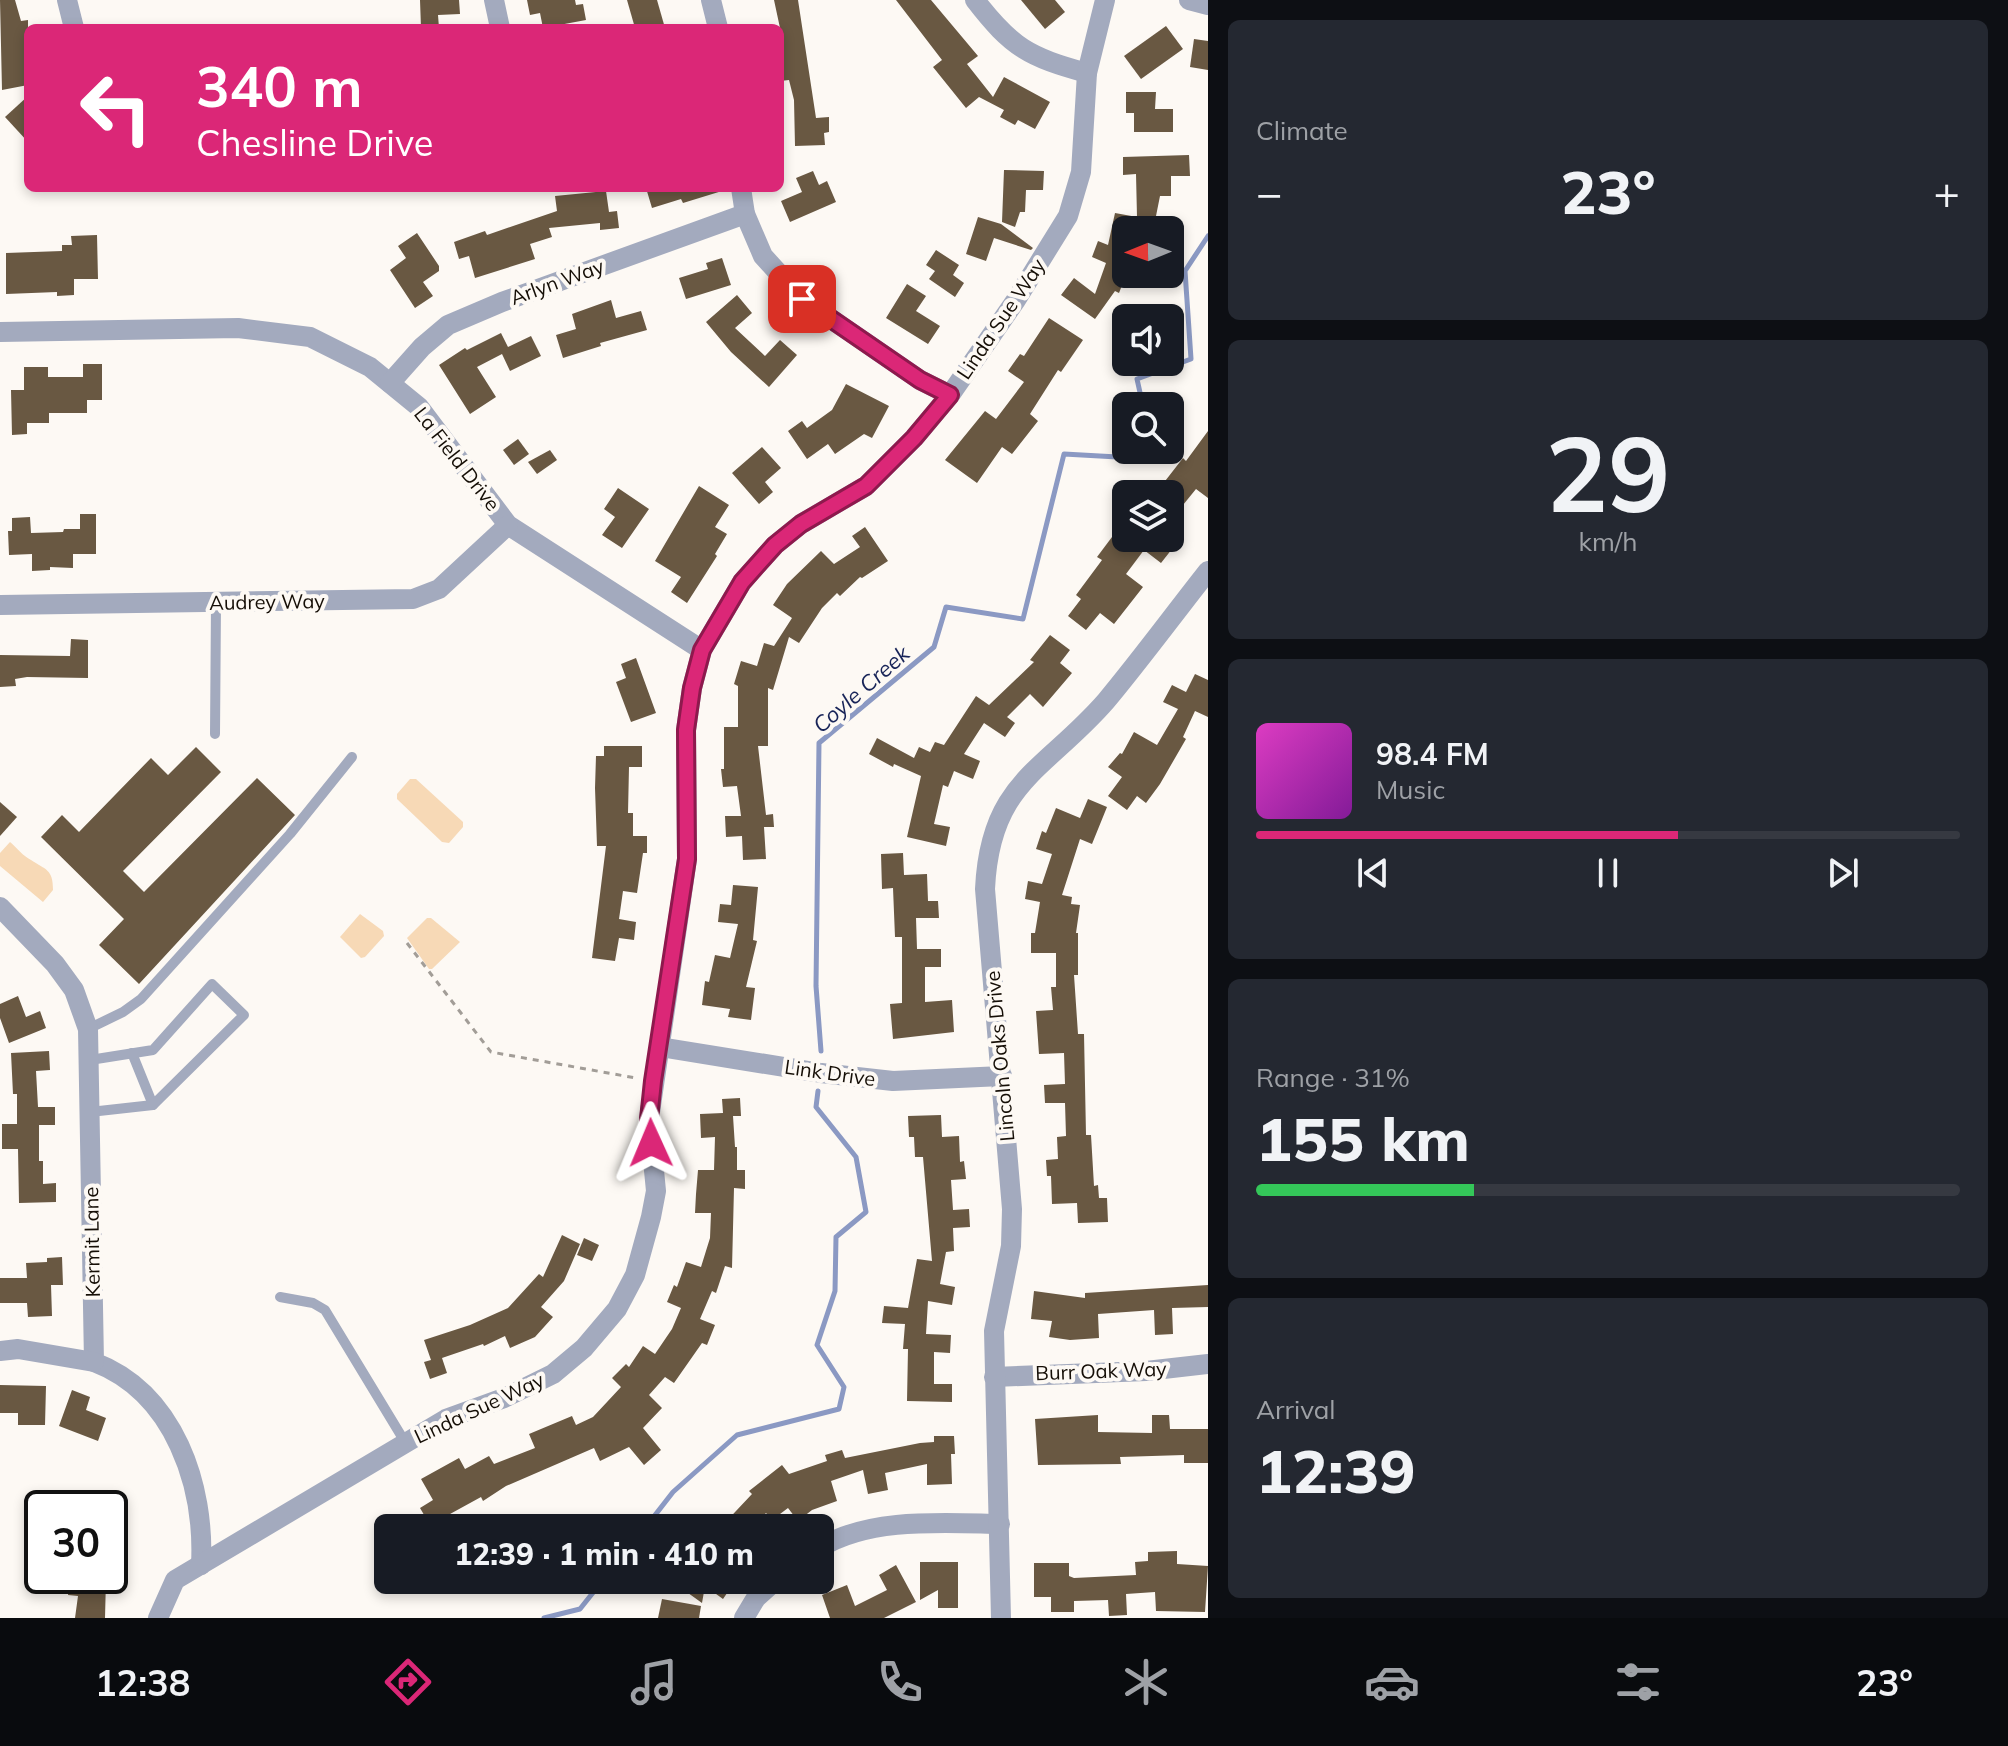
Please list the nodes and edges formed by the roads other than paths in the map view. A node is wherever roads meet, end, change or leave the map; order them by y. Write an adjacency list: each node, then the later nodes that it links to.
1 (67, 0): 8 (street)
2 (494, 0): 9 (street)
3 (711, 0): 10 (street)
4 (975, 0): 11 (street)
5 (1105, 0): 11 (street, Linda Sue Way)
6 (1189, 0): 7 (street)
7 (1208, 5)
8 (73, 24)
9 (499, 24)
10 (717, 24)
11 (1087, 73): 16 (street, Linda Sue Way)
12 (742, 192): 13 (street)
13 (745, 214): 15 (street, Arlyn Way); 16 (street)
14 (0, 332): 15 (street, La Field Drive)
15 (390, 383): 17 (street, La Field Drive)
16 (950, 395): 21 (street, Linda Sue Way)
17 (508, 525): 19 (street, Audrey Way); 21 (street, La Field Drive)
18 (1208, 571): 29 (street, Lincoln Oaks Drive)
19 (216, 603): 20 (street, Audrey Way); 22 (lane)
20 (0, 605)
21 (702, 650): 26 (street, Linda Sue Way)
22 (215, 734)
23 (352, 757): 25 (lane)
24 (0, 907): 25 (street, Kermit Lane)
25 (88, 1029): 28 (street, Kermit Lane)
26 (660, 1047): 29 (street, Link Drive); 37 (street, Linda Sue Way)
27 (132, 1053): 28 (lane); 30 (lane); 30 (lane)
28 (90, 1060): 31 (street, Kermit Lane)
29 (1002, 1076): 36 (street, Lincoln Oaks Drive)
30 (153, 1105): 31 (lane)
31 (90, 1112): 34 (street, Kermit Lane)
32 (280, 1297): 37 (lane)
33 (0, 1351): 34 (street)
34 (94, 1362): 40 (street)
35 (1208, 1364): 36 (street, Burr Oak Way)
36 (994, 1377): 38 (street, Lincoln Oaks Drive)
37 (405, 1442): 40 (street, Linda Sue Way)
38 (1000, 1524): 39 (street); 44 (street, Lincoln Oaks Drive)
39 (834, 1540)
40 (201, 1565): 42 (street, Linda Sue Way)
41 (760, 1594): 43 (street)
42 (158, 1618)
43 (744, 1618)
44 (1001, 1618)

